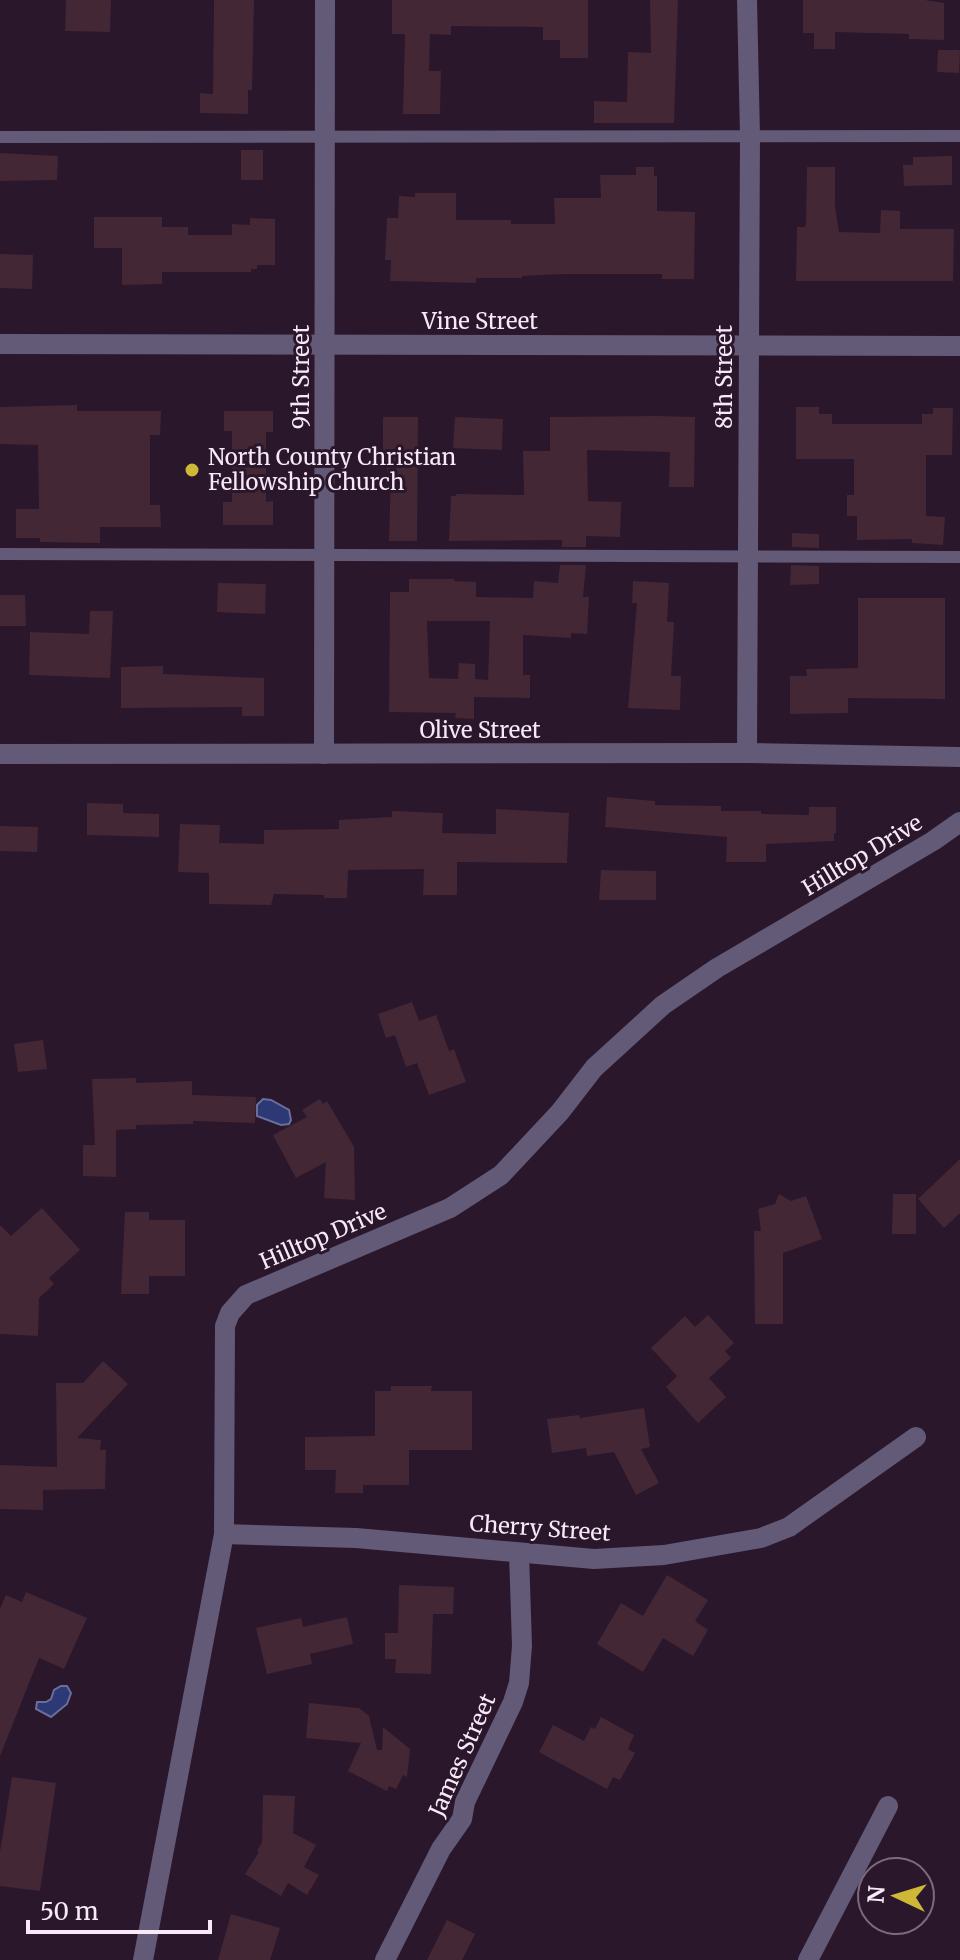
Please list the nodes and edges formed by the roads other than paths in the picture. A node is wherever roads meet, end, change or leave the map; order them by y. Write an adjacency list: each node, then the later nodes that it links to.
1 (325, 0): 3 (street, 9th Street)
2 (747, 0): 4 (street, 8th Street)
3 (325, 135): 4 (lane); 6 (lane); 8 (street, 9th Street)
4 (750, 136): 5 (lane); 9 (street, 8th Street)
5 (960, 136)
6 (0, 137)
7 (0, 344): 8 (street, Vine Street)
8 (325, 345): 9 (street, Vine Street); 12 (street, 9th Street)
9 (748, 346): 10 (street, Vine Street); 13 (street, 8th Street)
10 (960, 346)
11 (0, 554): 12 (lane)
12 (324, 555): 13 (lane); 17 (street, 9th Street)
13 (748, 555): 14 (lane); 15 (street, 8th Street)
14 (960, 557)
15 (747, 753): 17 (street, Olive Street); 18 (street, Olive Street)
16 (0, 754): 17 (street, Olive Street)
17 (324, 754)
18 (960, 757)
19 (960, 822): 21 (street, Hilltop Drive)
20 (916, 1437): 22 (street, Cherry Street)
21 (224, 1534): 22 (street, Cherry Street); 24 (street, Hilltop Drive)
22 (519, 1553): 25 (street, James Street)
23 (888, 1806): 26 (street)
24 (143, 1960)
25 (385, 1960)
26 (808, 1960)

